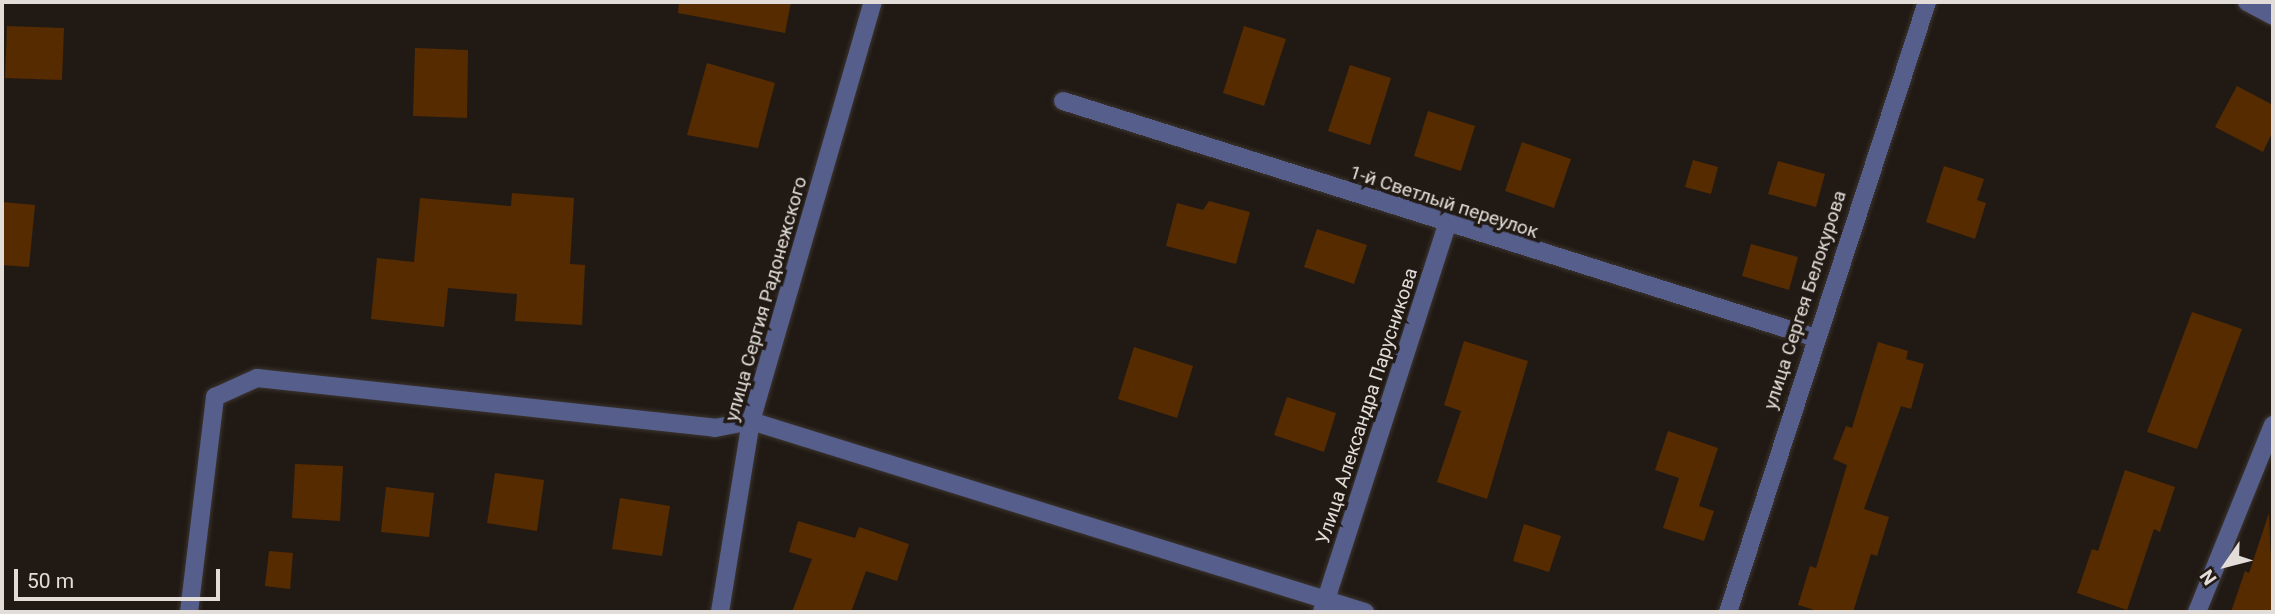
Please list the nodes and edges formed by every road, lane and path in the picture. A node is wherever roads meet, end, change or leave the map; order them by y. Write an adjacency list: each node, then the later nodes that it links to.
1 (873, 2): 8 (street, улица Сергия Радонежского)
2 (1927, 2): 7 (street, улица Сергея Белокурова)
3 (2247, 2): 4 (street)
4 (2273, 16)
5 (1063, 101): 6 (street, 1-й Светлый переулок)
6 (1447, 226): 7 (street, 1-й Светлый переулок); 10 (street, Улица Александра Парусникова)
7 (1813, 337): 14 (street, улица Сергея Белокурова)
8 (751, 421): 10 (street); 11 (street); 12 (street, улица Сергия Радонежского)
9 (2273, 425): 15 (street)
10 (1324, 606): 13 (street)
11 (189, 612)
12 (720, 612)
13 (1365, 612)
14 (1728, 612)
15 (2197, 612)

